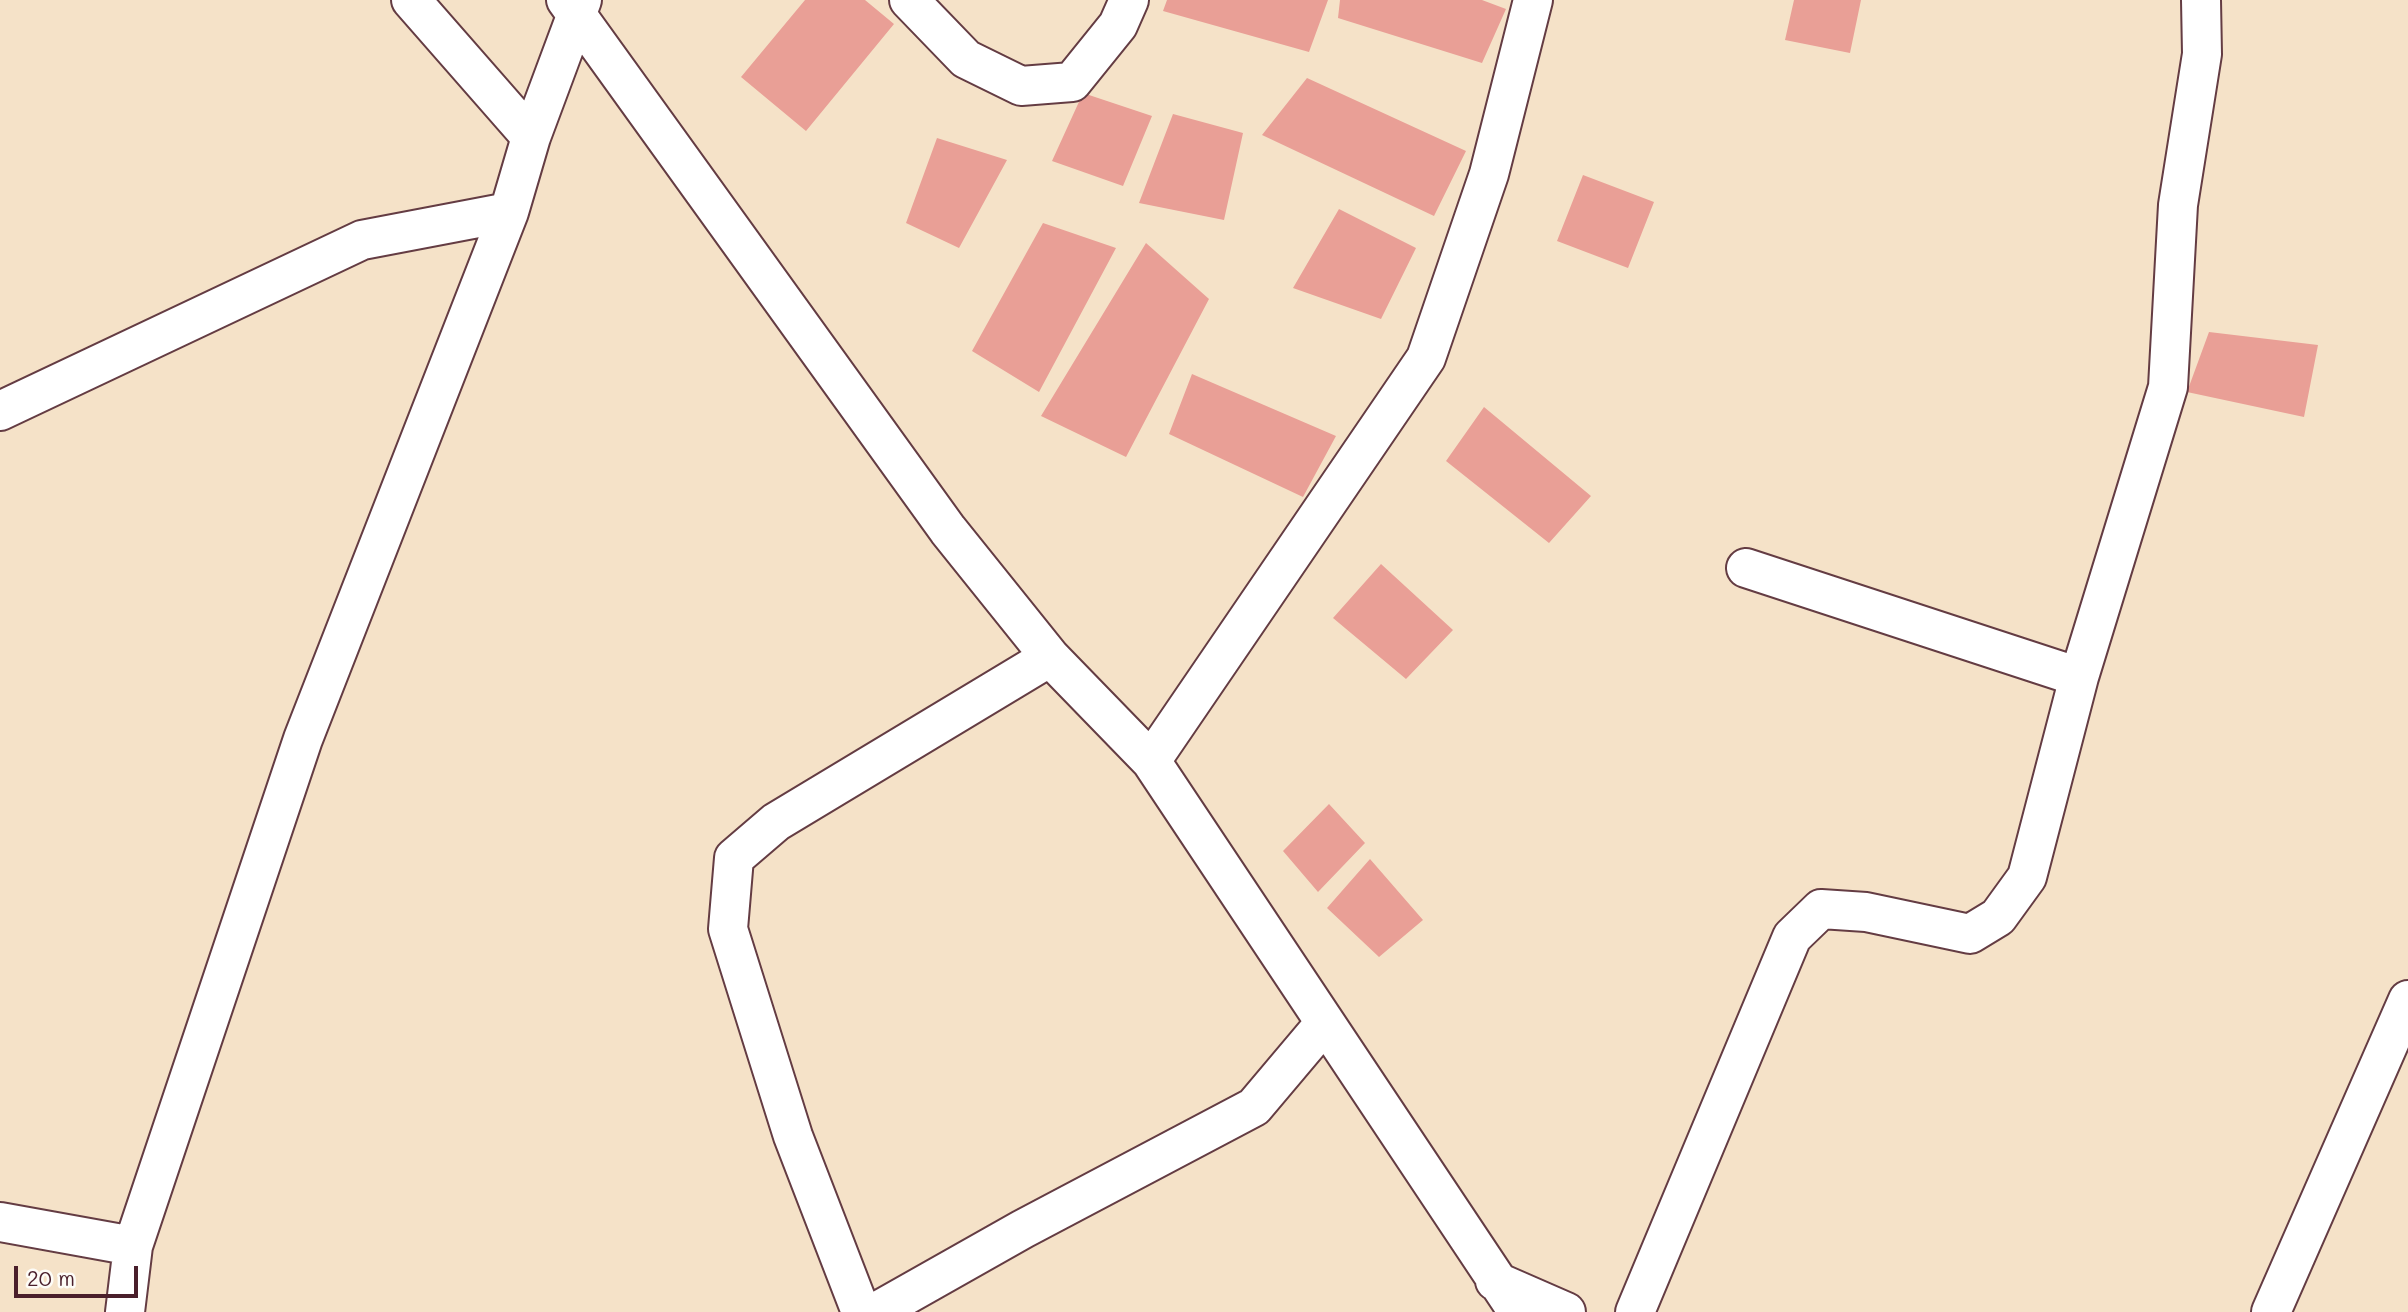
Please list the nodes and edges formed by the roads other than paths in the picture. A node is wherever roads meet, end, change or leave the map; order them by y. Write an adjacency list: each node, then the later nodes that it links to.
1 (411, 0): 7 (street)
2 (909, 0): 3 (street)
3 (1129, 0)
4 (1533, 0): 13 (street)
5 (2201, 0): 12 (street)
6 (575, 5): 7 (street); 11 (street)
7 (531, 137): 8 (street)
8 (509, 212): 9 (street); 17 (street)
9 (0, 411)
10 (1746, 568): 12 (street)
11 (1050, 657): 13 (street); 20 (street)
12 (2079, 677): 24 (street)
13 (1151, 761): 15 (street)
14 (2408, 1000): 25 (street)
15 (1324, 1024): 18 (street); 21 (street)
16 (0, 1222): 17 (street)
17 (133, 1246): 19 (street)
18 (1495, 1280): 22 (street); 23 (street)
19 (125, 1312)
20 (861, 1312)
21 (876, 1312)
22 (1518, 1312)
23 (1566, 1312)
24 (1635, 1312)
25 (2270, 1312)

